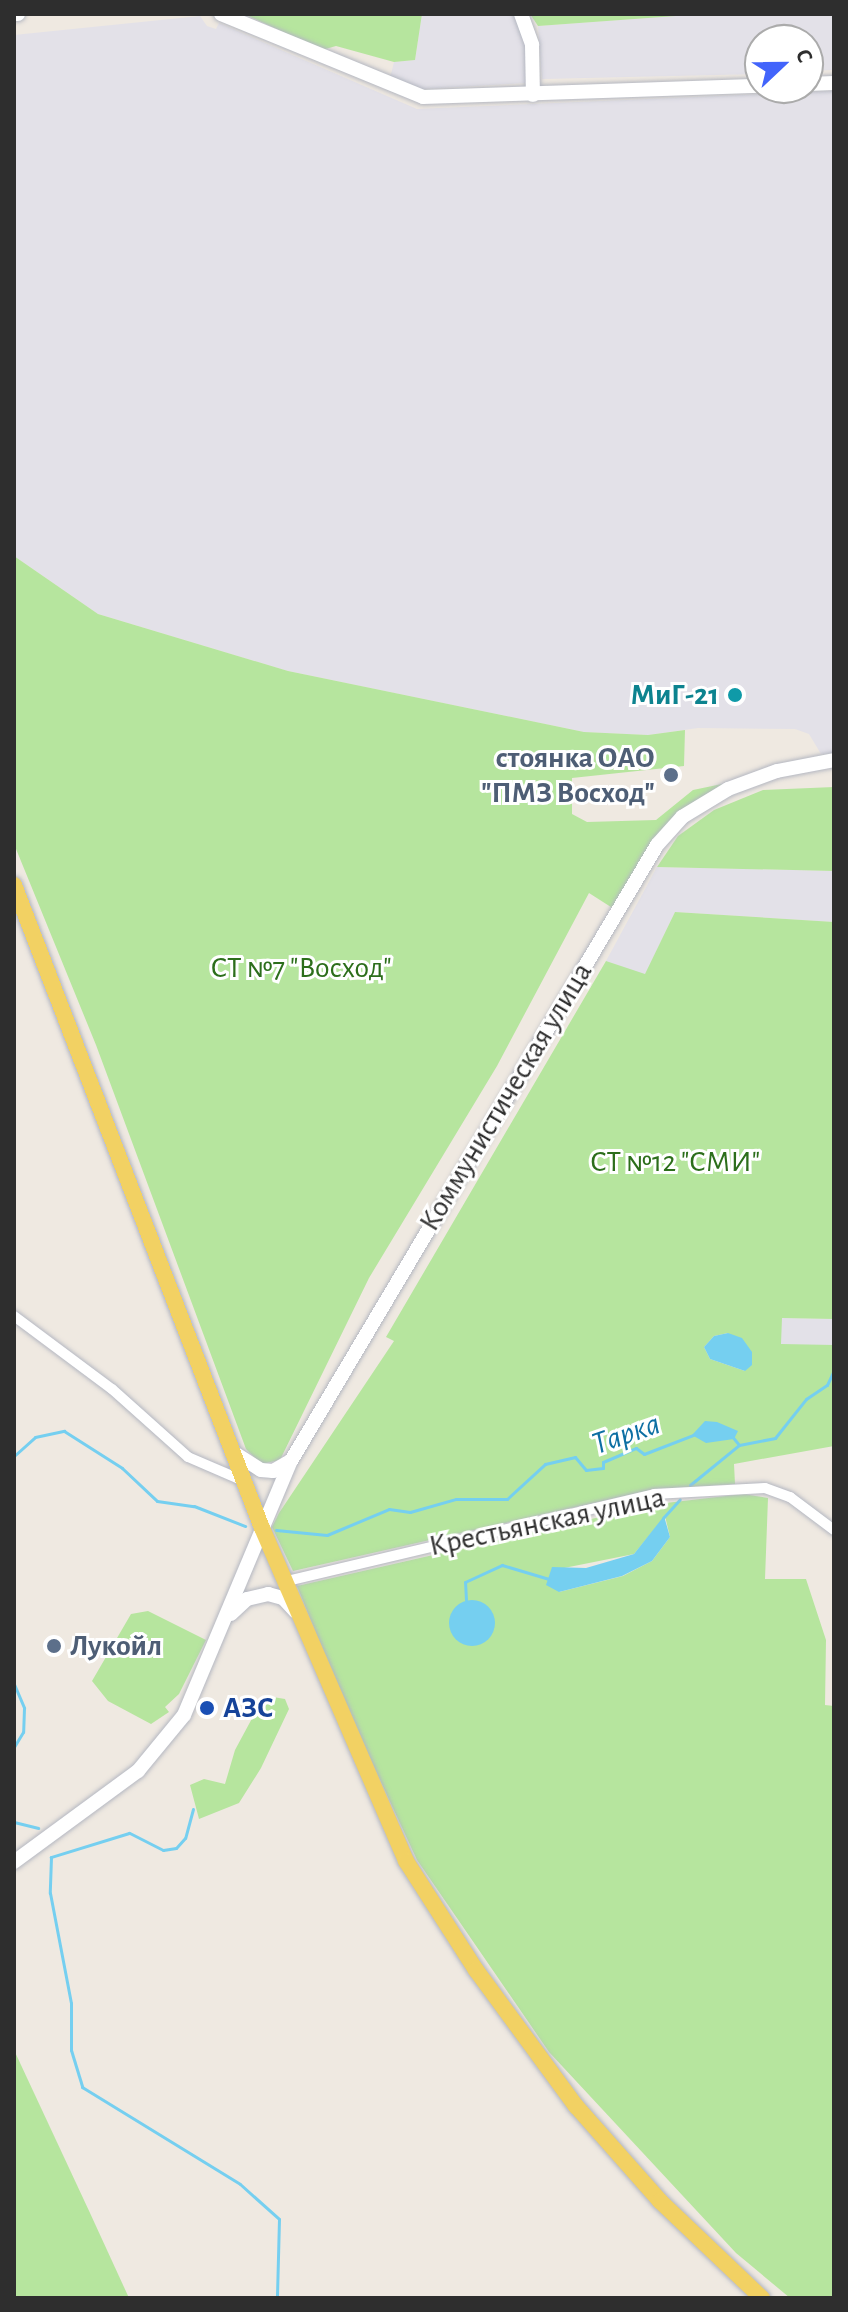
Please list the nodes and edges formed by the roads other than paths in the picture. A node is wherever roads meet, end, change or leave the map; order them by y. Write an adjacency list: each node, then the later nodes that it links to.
1 (221, 14): 4 (main road)
2 (521, 14): 4 (main road)
3 (744, 87): 4 (main road)
4 (533, 95)
5 (834, 760): 9 (main road, Коммунистическая улица)
6 (14, 885): 8 (main road)
7 (14, 1316): 10 (street)
8 (233, 1452): 9 (main road); 10 (main road)
9 (291, 1461): 11 (main road, Коммунистическая улица)
10 (244, 1481): 11 (main road)
11 (262, 1528): 13 (main road); 15 (main road, Коммунистическая улица)
12 (834, 1530): 13 (street, Крестьянская улица)
13 (291, 1580): 14 (main road)
14 (296, 1612): 15 (main road); 17 (main road)
15 (220, 1631): 16 (main road, Коммунистическая улица)
16 (14, 1862)
17 (762, 2298)

